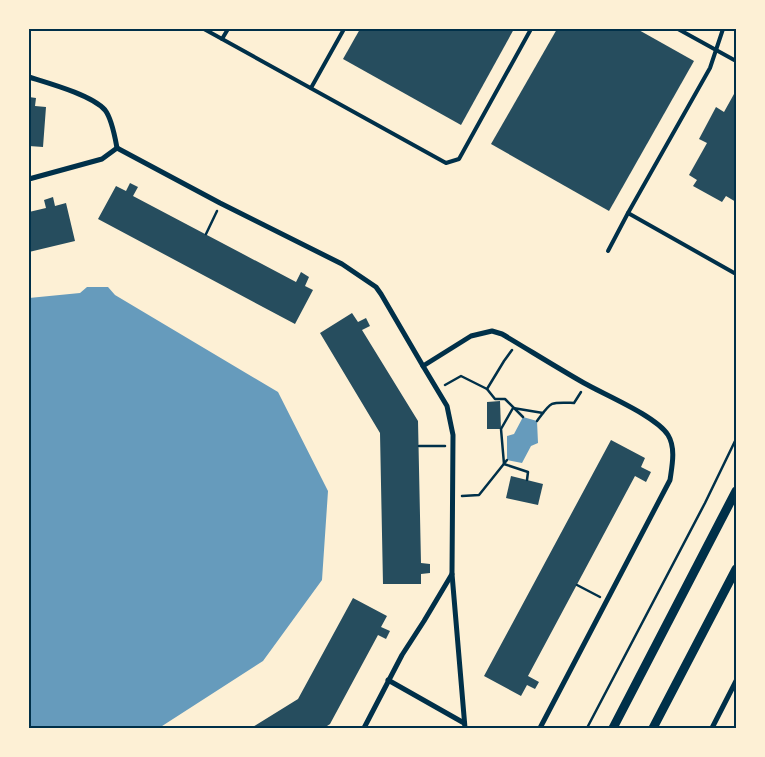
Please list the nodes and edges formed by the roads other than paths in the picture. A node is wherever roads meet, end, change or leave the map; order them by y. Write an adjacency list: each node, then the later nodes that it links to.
1 (204, 29): 7 (lane)
2 (228, 29): 7 (lane)
3 (344, 29): 11 (lane)
4 (531, 29): 11 (lane)
5 (678, 29): 8 (lane)
6 (723, 29): 8 (lane)
7 (222, 39): 11 (lane)
8 (716, 50): 9 (lane); 14 (lane)
9 (736, 61)
10 (29, 77): 12 (street)
11 (311, 88)
12 (117, 148): 13 (street); 17 (street)
13 (29, 178)
14 (628, 213): 15 (lane); 16 (lane)
15 (608, 250)
16 (736, 273)
17 (423, 366): 20 (street); 25 (street)
18 (736, 491): 26 (street)
19 (736, 569): 27 (street)
20 (452, 574): 21 (street); 23 (street)
21 (388, 680): 23 (street); 24 (street)
22 (736, 681): 28 (street)
23 (464, 726)
24 (364, 728)
25 (540, 728)
26 (613, 728)
27 (653, 728)
28 (712, 728)

